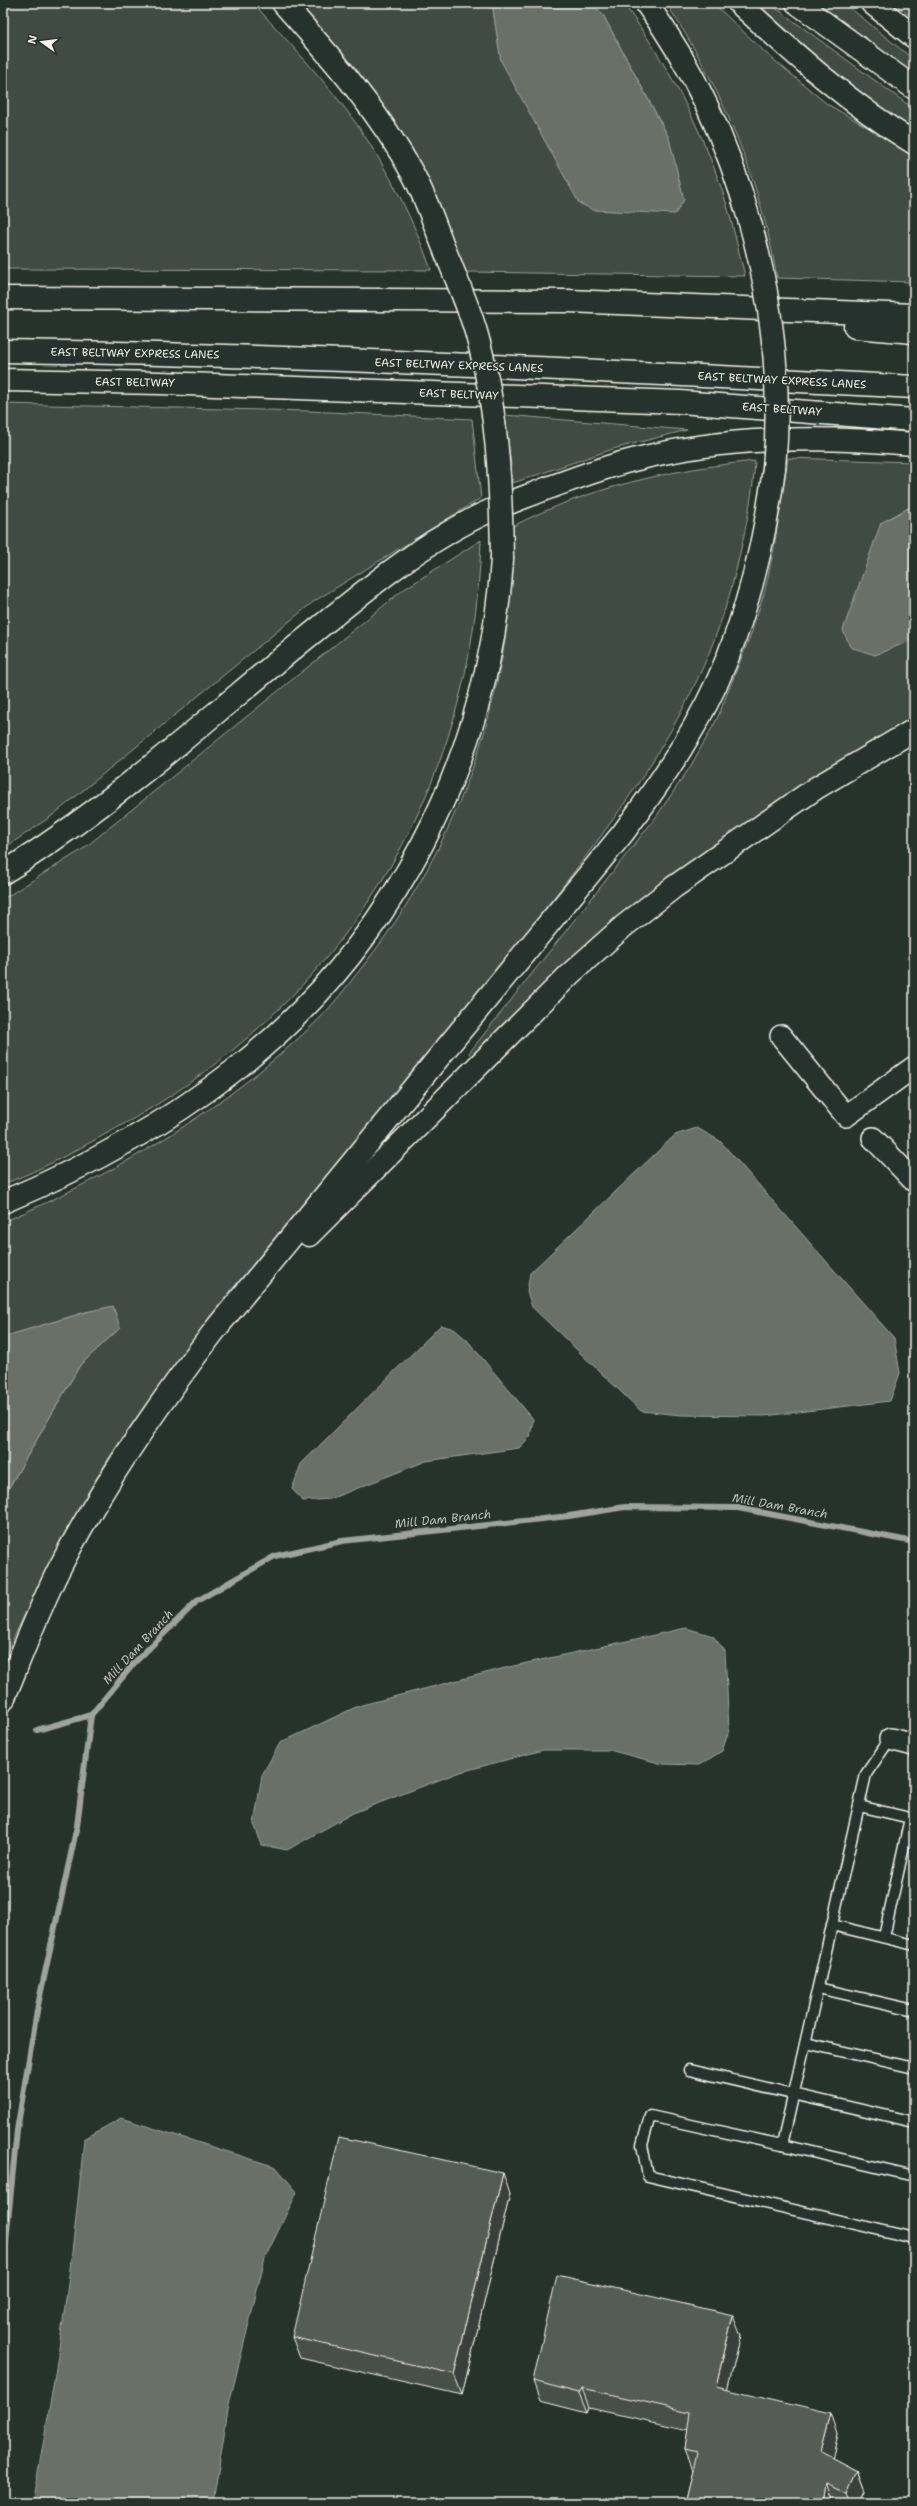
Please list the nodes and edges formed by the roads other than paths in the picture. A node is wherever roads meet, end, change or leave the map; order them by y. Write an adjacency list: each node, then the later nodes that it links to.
1 (283, 3): 24 (highway, bridge)
2 (646, 3): 25 (highway, bridge)
3 (739, 3): 8 (highway)
4 (797, 3): 7 (highway)
5 (872, 3): 6 (highway)
6 (914, 37)
7 (914, 88)
8 (914, 143)
9 (3, 298): 10 (highway)
10 (568, 301): 11 (highway); 12 (highway)
11 (914, 315)
12 (914, 332)
13 (3, 351): 15 (highway, EAST BELTWAY EXPRESS LANES)
14 (3, 380): 16 (highway, EAST BELTWAY)
15 (914, 387)
16 (914, 420)
17 (914, 444): 19 (highway)
18 (914, 730): 25 (highway)
19 (3, 873)
20 (781, 1036): 21 (street)
21 (914, 1067)
22 (873, 1138): 23 (street)
23 (914, 1181)
24 (3, 1202)
25 (218, 1326): 26 (highway)
26 (3, 1700)
27 (890, 1739): 28 (street); 29 (lane)
28 (914, 1745)
29 (859, 1806): 30 (lane); 31 (lane)
30 (832, 1925): 31 (lane); 33 (lane)
31 (884, 1937): 32 (lane)
32 (914, 1944)
33 (818, 1988): 34 (lane); 35 (lane)
34 (914, 2010)
35 (806, 2043): 36 (lane); 38 (lane)
36 (914, 2068)
37 (689, 2070): 38 (lane)
38 (794, 2094): 39 (lane); 40 (lane)
39 (914, 2122)
40 (782, 2145): 41 (lane); 42 (lane)
41 (914, 2176)
42 (914, 2238)

